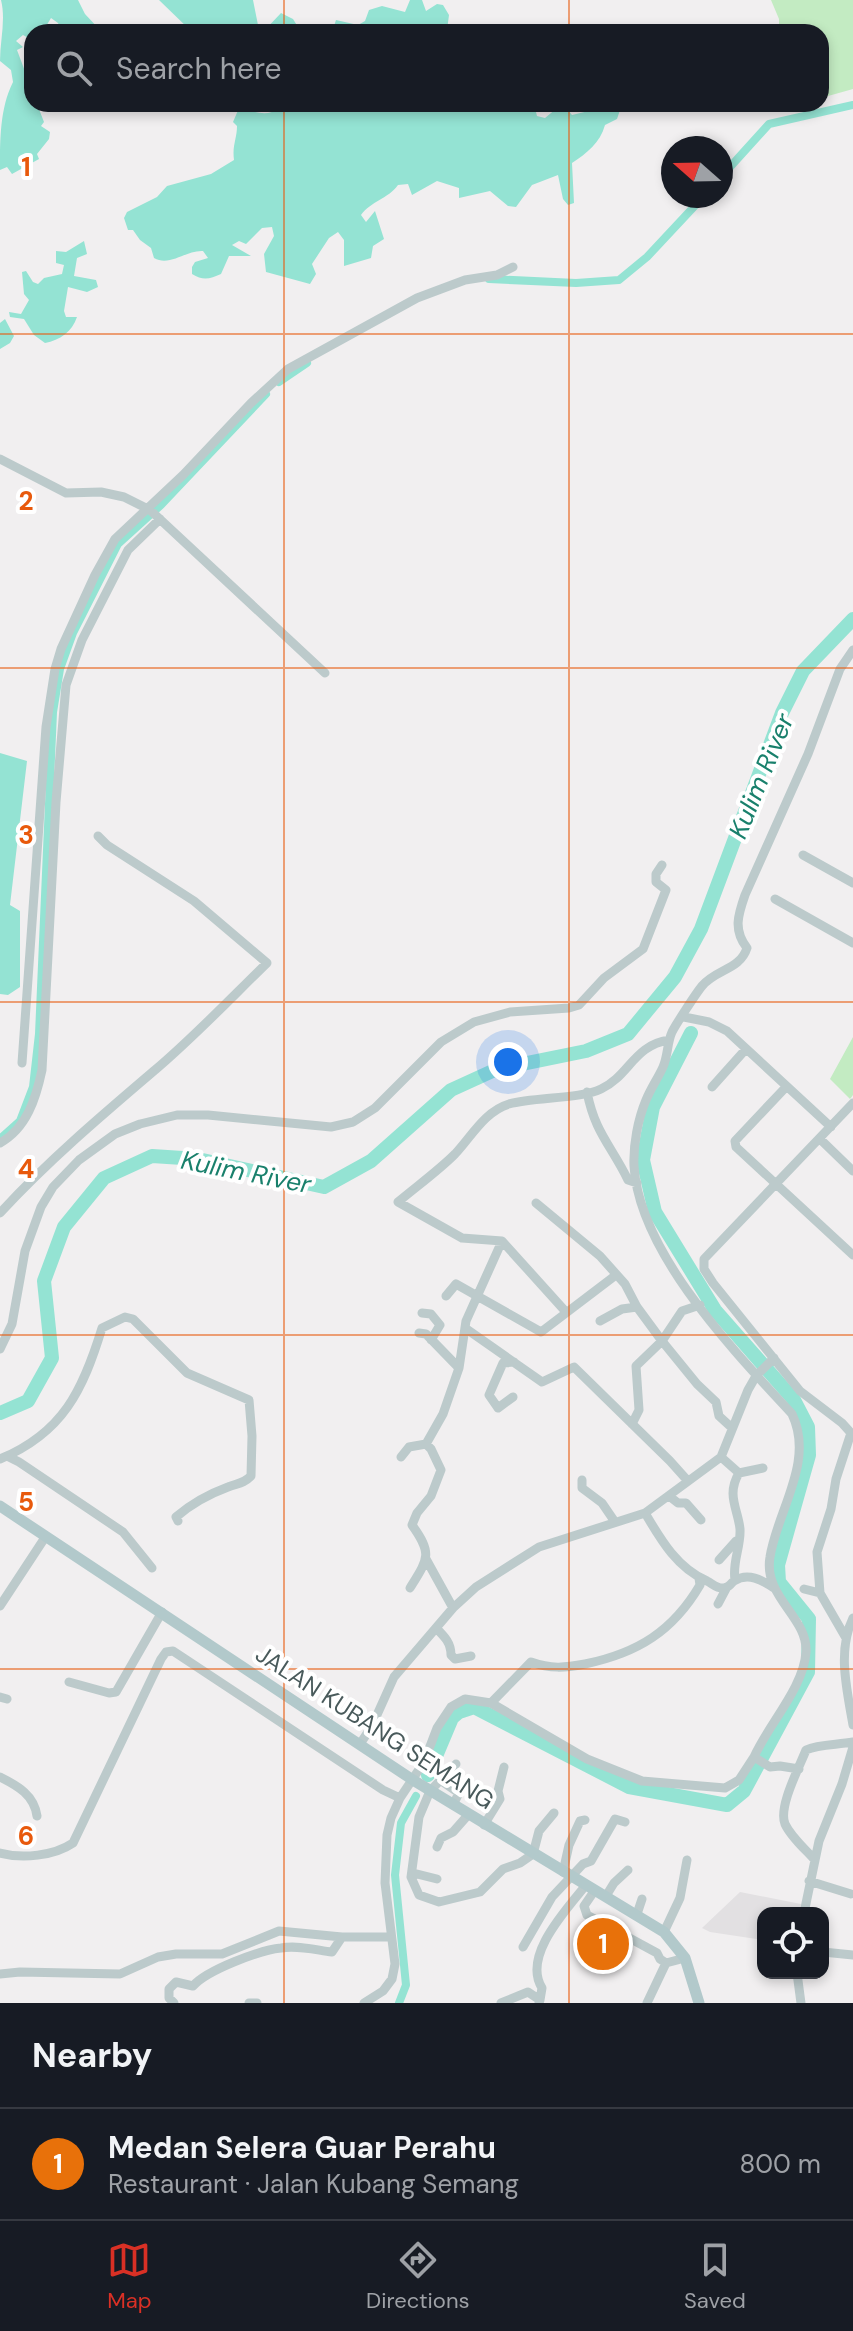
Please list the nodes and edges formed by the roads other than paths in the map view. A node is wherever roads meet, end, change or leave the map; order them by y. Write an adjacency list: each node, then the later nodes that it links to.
1 (513, 267): 3 (street)
2 (0, 459): 3 (street)
3 (154, 514): 5 (street); 15 (street); 22 (street)
4 (853, 650): 12 (street)
5 (325, 673)
6 (98, 836): 27 (street)
7 (803, 855): 9 (street)
8 (662, 865): 42 (street)
9 (853, 883)
10 (775, 899): 11 (street)
11 (853, 943)
12 (684, 1017): 13 (street); 14 (street)
13 (669, 1040): 18 (street); 24 (street)
14 (746, 1049): 16 (street); 17 (street)
15 (22, 1063)
16 (712, 1087)
17 (786, 1087): 20 (street); 25 (street)
18 (587, 1092): 24 (street); 28 (street)
19 (853, 1103): 20 (street)
20 (831, 1127): 21 (street)
21 (820, 1139): 23 (street); 25 (street)
22 (0, 1143)
23 (853, 1171)
24 (637, 1183): 33 (street)
25 (777, 1184): 29 (street); 43 (street)
26 (536, 1203): 30 (street)
27 (0, 1213)
28 (502, 1241): 32 (street); 35 (street)
29 (853, 1255)
30 (616, 1275): 34 (street); 35 (street)
31 (446, 1296): 32 (street)
32 (475, 1297): 35 (street); 38 (street)
33 (700, 1305): 41 (street); 46 (street)
34 (637, 1307): 37 (street); 41 (street)
35 (566, 1312)
36 (422, 1313): 40 (street)
37 (600, 1321)
38 (465, 1328): 44 (street); 45 (street)
39 (419, 1333): 40 (street)
40 (431, 1340): 45 (street)
41 (662, 1341): 48 (street); 49 (street)
42 (0, 1349)
43 (772, 1360): 46 (street); 50 (street)
44 (514, 1362): 47 (street); 48 (street)
45 (459, 1368): 51 (street)
46 (757, 1375): 49 (street); 74 (street)
47 (513, 1397)
48 (632, 1424): 58 (street)
49 (731, 1427): 53 (street)
50 (852, 1433): 76 (street)
51 (426, 1444): 52 (street); 67 (street)
52 (401, 1457)
53 (721, 1457): 56 (street); 58 (street)
54 (4, 1458): 63 (street); 69 (street)
55 (763, 1468): 56 (street)
56 (739, 1473): 65 (street)
57 (582, 1480): 64 (street)
58 (687, 1480): 59 (street)
59 (669, 1496): 61 (street); 62 (street)
60 (0, 1506): 66 (main road, JALAN KUBANG SEMANG)
61 (645, 1513): 64 (street); 70 (street)
62 (701, 1520)
63 (178, 1521)
64 (615, 1522): 79 (street)
65 (740, 1530): 68 (street); 71 (street)
66 (46, 1536): 78 (street); 80 (main road, JALAN KUBANG SEMANG)
67 (426, 1559): 73 (street); 79 (street)
68 (719, 1560)
69 (152, 1568)
70 (699, 1578): 72 (street); 86 (street)
71 (735, 1580): 72 (street); 74 (street)
72 (727, 1587): 77 (street)
73 (410, 1588)
74 (774, 1588): 90 (street)
75 (804, 1589): 76 (street)
76 (820, 1593): 83 (street)
77 (718, 1604)
78 (0, 1606)
79 (453, 1608): 82 (street)
80 (162, 1612): 85 (street); 88 (main road, JALAN KUBANG SEMANG)
81 (853, 1618): 83 (street)
82 (436, 1628): 84 (street); 88 (street)
83 (846, 1638): 87 (street)
84 (471, 1656)
85 (69, 1682)
86 (491, 1703): 90 (street); 95 (street)
87 (853, 1725)
88 (360, 1744): 95 (main road, JALAN KUBANG SEMANG)
89 (853, 1744): 93 (street); 109 (street)
90 (755, 1758): 93 (street)
91 (456, 1764): 96 (street)
92 (504, 1767): 105 (street)
93 (799, 1769): 109 (street)
94 (0, 1777): 102 (street)
95 (413, 1780): 97 (main road, JALAN KUBANG SEMANG); 98 (street)
96 (440, 1780): 97 (street); 99 (street)
97 (430, 1791): 99 (main road, JALAN KUBANG SEMANG); 113 (street)
98 (400, 1798): 107 (street); 124 (street)
99 (453, 1805): 101 (main road, JALAN KUBANG SEMANG)
100 (554, 1813): 108 (street)
101 (468, 1815): 105 (main road, JALAN KUBANG SEMANG); 106 (street)
102 (37, 1816)
103 (585, 1820): 112 (street)
104 (625, 1822): 112 (street)
105 (484, 1825): 108 (main road, JALAN KUBANG SEMANG)
106 (437, 1847)
107 (0, 1853)
108 (533, 1854): 112 (main road, JALAN KUBANG SEMANG); 113 (street)
109 (814, 1859): 115 (street)
110 (687, 1860): 122 (street)
111 (628, 1870): 118 (street)
112 (568, 1874): 116 (main road, JALAN KUBANG SEMANG); 125 (street)
113 (411, 1877): 114 (street)
114 (437, 1879)
115 (809, 1881): 117 (street); 120 (street)
116 (591, 1887): 118 (main road, JALAN KUBANG SEMANG); 129 (street); 132 (street)
117 (851, 1894)
118 (606, 1896): 121 (main road, JALAN KUBANG SEMANG)
119 (642, 1899): 121 (street)
120 (805, 1907)
121 (637, 1914): 122 (main road, JALAN KUBANG SEMANG)
122 (664, 1932): 128 (main road, JALAN KUBANG SEMANG)
123 (342, 1937): 124 (street); 130 (street); 133 (street)
124 (391, 1937): 136 (street)
125 (523, 1947)
126 (829, 1953): 127 (street)
127 (853, 1955)
128 (685, 1958): 129 (street); 139 (main road, JALAN KUBANG SEMANG)
129 (666, 1963): 138 (street)
130 (0, 1974)
131 (797, 1979): 140 (street)
132 (540, 2001): 137 (street)
133 (174, 2003)
134 (249, 2003): 135 (street)
135 (257, 2003)
136 (364, 2003)
137 (501, 2003)
138 (647, 2003)
139 (699, 2003)
140 (801, 2003)

